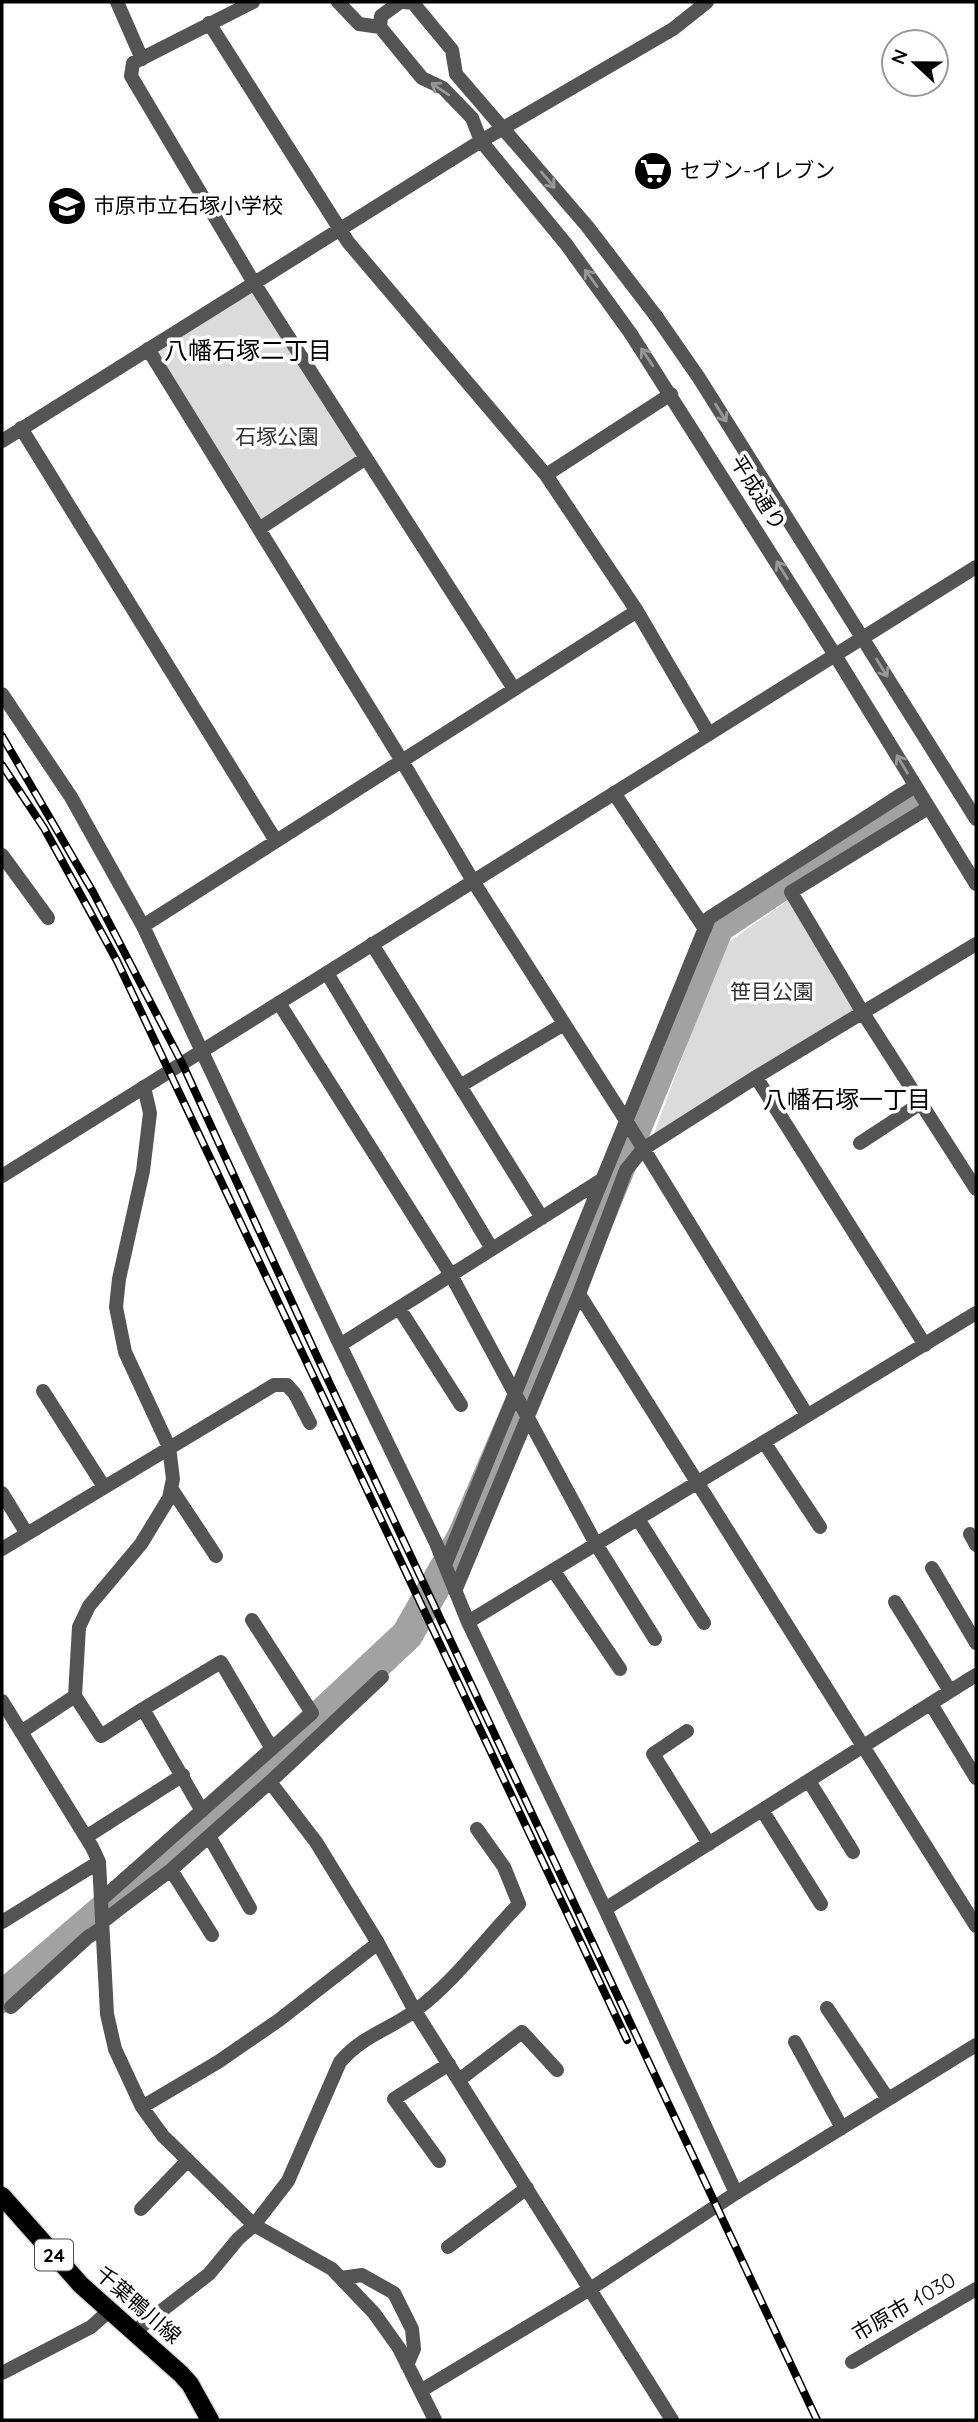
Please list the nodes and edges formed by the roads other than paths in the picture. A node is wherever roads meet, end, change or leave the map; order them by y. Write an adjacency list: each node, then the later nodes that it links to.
1 (117, 2): 8 (street)
2 (253, 2): 6 (street)
3 (338, 2): 7 (street)
4 (402, 2): 7 (street); 9 (street, 平成通り)
5 (706, 2): 9 (street)
6 (209, 23): 8 (street); 11 (street)
7 (380, 27): 10 (street, 平成通り, one-way to 7)
8 (142, 59): 12 (street)
9 (504, 127): 10 (street); 22 (street, 平成通り, one-way to 22)
10 (481, 141): 11 (street); 14 (street, 平成通り, one-way to 10)
11 (341, 228): 12 (street); 18 (street)
12 (254, 282): 13 (street); 17 (street)
13 (148, 349): 15 (street); 19 (street)
14 (671, 394): 18 (street); 23 (street, 平成通り, one-way to 14)
15 (21, 428): 16 (street); 32 (street)
16 (2, 441)
17 (366, 458): 19 (street); 24 (street)
18 (546, 475): 21 (street)
19 (259, 529): 27 (street)
20 (976, 567): 22 (street)
21 (637, 611): 24 (street); 26 (street)
22 (863, 638): 23 (street); 31 (street, 平成通り, one-way to 31)
23 (835, 655): 26 (street); 28 (street, 平成通り, one-way to 23)
24 (514, 690): 27 (street)
25 (2, 694): 37 (street)
26 (709, 734): 29 (street)
27 (402, 761): 32 (street); 34 (street)
28 (915, 786): 30 (street, 平成通り); 38 (street)
29 (614, 793): 34 (street); 38 (street)
30 (929, 808): 35 (street, 平成通り); 43 (street)
31 (976, 819)
32 (276, 841): 37 (street)
33 (2, 855): 36 (street)
34 (473, 881): 39 (street); 44 (street)
35 (976, 884)
36 (48, 918)
37 (143, 926): 45 (street)
38 (705, 929): 50 (street)
39 (372, 944): 41 (street); 47 (street)
40 (976, 944): 43 (street)
41 (327, 973): 42 (street); 57 (street)
42 (279, 1003): 45 (street); 58 (street)
43 (863, 1013): 46 (street); 49 (street)
44 (564, 1024): 47 (street); 50 (street)
45 (201, 1052): 48 (street); 62 (street)
46 (756, 1077): 52 (street); 63 (street)
47 (460, 1086): 56 (street)
48 (144, 1087): 53 (street); 71 (street)
49 (921, 1103): 51 (street); 55 (street)
50 (626, 1122): 52 (street); 54 (street)
51 (860, 1143)
52 (643, 1149): 59 (street); 67 (street)
53 (2, 1176)
54 (600, 1181): 56 (street); 65 (street)
55 (976, 1189)
56 (542, 1218): 57 (street)
57 (492, 1249): 58 (street)
58 (451, 1275): 60 (street); 65 (street)
59 (579, 1294): 68 (street); 72 (street)
60 (399, 1308): 62 (street); 66 (street)
61 (976, 1313): 63 (street)
62 (340, 1345): 82 (street)
63 (925, 1345): 67 (street)
64 (43, 1391): 73 (street)
65 (515, 1391): 68 (street); 82 (street)
66 (461, 1405)
67 (807, 1415): 70 (street)
68 (528, 1418): 79 (street); 85 (street)
69 (310, 1423): 71 (street)
70 (764, 1442): 72 (street); 77 (street)
71 (169, 1447): 73 (street); 74 (street)
72 (699, 1482): 76 (street); 102 (street)
73 (104, 1487): 78 (street)
74 (171, 1488): 81 (street); 96 (street)
75 (2, 1493): 78 (street)
76 (638, 1519): 79 (street); 89 (street)
77 (820, 1527)
78 (27, 1534): 80 (street)
79 (596, 1544): 84 (street); 90 (street)
80 (2, 1549)
81 (216, 1556)
82 (445, 1565): 85 (street)
83 (932, 1568): 91 (street)
84 (553, 1570): 88 (street); 92 (street)
85 (454, 1591): 88 (street)
86 (895, 1602): 95 (street)
87 (252, 1620): 103 (street)
88 (468, 1622): 120 (street)
89 (704, 1623)
90 (656, 1639)
91 (976, 1643)
92 (620, 1669)
93 (976, 1675): 95 (street)
94 (382, 1677): 107 (street)
95 (950, 1691): 98 (street)
96 (75, 1696): 99 (street); 101 (street)
97 (2, 1701): 101 (street)
98 (931, 1704): 102 (street); 105 (street)
99 (143, 1709): 103 (street); 104 (street)
100 (687, 1731): 113 (street)
101 (22, 1732): 112 (street)
102 (863, 1747): 106 (street); 123 (street)
103 (272, 1749): 109 (street)
104 (183, 1776): 109 (street); 112 (street)
105 (976, 1778)
106 (809, 1781): 108 (street); 114 (street)
107 (270, 1782): 111 (street); 125 (street)
108 (762, 1810): 113 (street); 118 (street)
109 (202, 1811): 117 (street)
110 (477, 1829): 128 (street)
111 (209, 1836): 116 (street); 119 (street)
112 (86, 1837): 115 (street)
113 (709, 1844): 120 (street)
114 (853, 1852)
115 (99, 1862): 117 (street); 121 (street)
116 (171, 1870): 122 (street); 124 (street)
117 (102, 1901): 122 (street)
118 (821, 1904)
119 (250, 1908)
120 (605, 1909): 140 (street)
121 (2, 1922)
122 (102, 1925): 126 (street); 135 (street)
123 (976, 1926)
124 (212, 1935)
125 (378, 1943): 128 (street); 135 (street)
126 (11, 2007)
127 (827, 2008): 134 (street)
128 (415, 2011): 131 (street); 143 (street)
129 (794, 2042): 136 (street)
130 (976, 2045): 134 (street)
131 (449, 2064): 133 (street); 138 (street)
132 (557, 2070): 133 (street)
133 (459, 2080): 139 (street)
134 (888, 2099): 136 (street)
135 (142, 2107): 137 (street)
136 (842, 2128): 140 (street)
137 (188, 2160): 142 (street); 143 (street)
138 (439, 2161)
139 (527, 2188): 144 (street); 146 (street)
140 (736, 2193): 146 (street)
141 (3, 2201): 148 (main road, 千葉鴨川線 / 24)
142 (141, 2209)
143 (254, 2225): 145 (street); 149 (street)
144 (447, 2247)
145 (341, 2278): 151 (street); 151 (street)
146 (590, 2289): 153 (street); 156 (street)
147 (976, 2290): 150 (street, 市原市 ｲ030)
148 (109, 2311): 149 (main road, 千葉鴨川線 / 24); 152 (street)
149 (134, 2332): 154 (main road, 千葉鴨川線 / 24)
150 (852, 2361)
151 (407, 2365): 153 (street)
152 (2, 2373)
153 (422, 2390): 155 (street)
154 (210, 2420)
155 (435, 2420)
156 (672, 2420)

